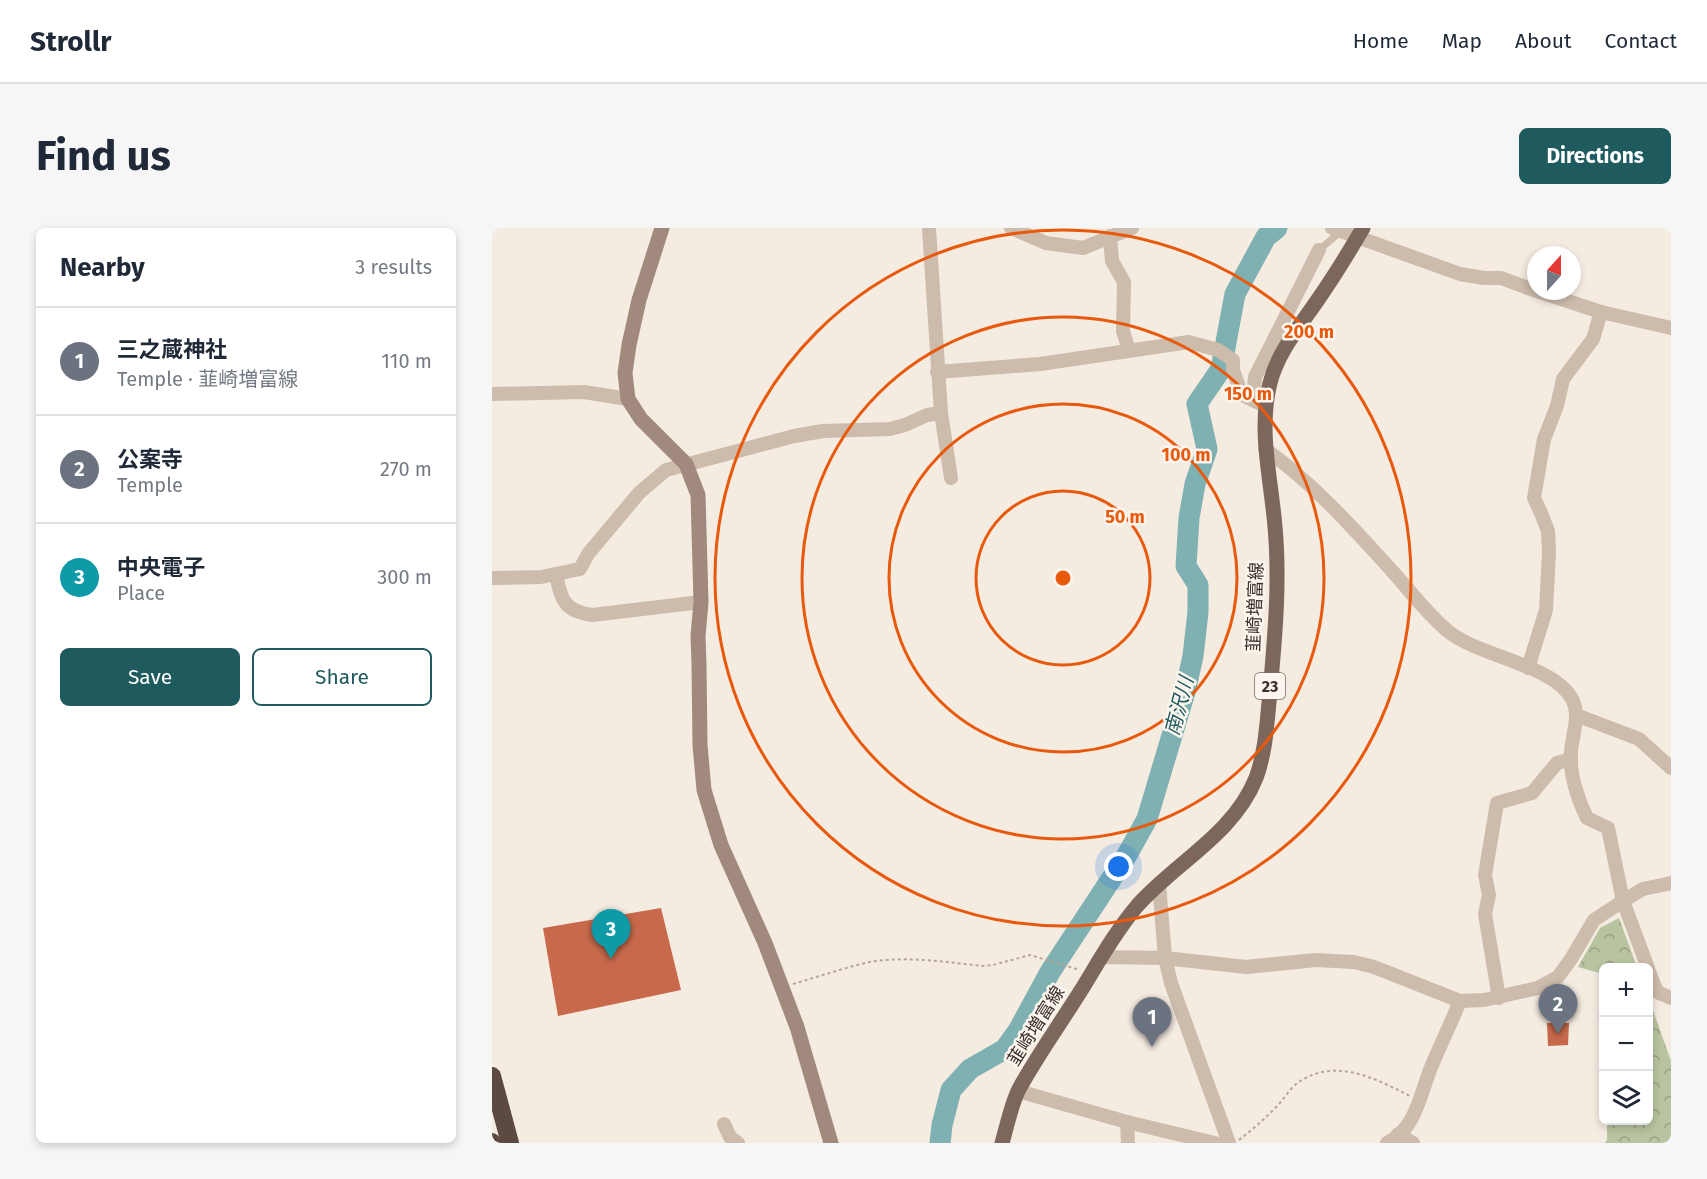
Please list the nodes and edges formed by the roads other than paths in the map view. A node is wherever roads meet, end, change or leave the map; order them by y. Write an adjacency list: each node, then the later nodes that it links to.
1 (662, 228): 16 (street)
2 (929, 228): 14 (street)
3 (1011, 228): 7 (street)
4 (1132, 228): 7 (street)
5 (1336, 229): 6 (street); 8 (lane)
6 (1361, 232): 9 (street); 17 (main road, 韮崎増富線 / 23)
7 (1110, 236): 13 (street)
8 (1319, 250): 17 (street)
9 (1527, 287)
10 (1564, 300): 11 (street)
11 (1601, 312): 12 (street); 25 (street)
12 (1671, 328)
13 (1129, 350): 14 (street); 17 (street)
14 (937, 372): 18 (street)
15 (492, 393): 16 (street)
16 (628, 399): 20 (street)
17 (1259, 403): 19 (main road, 韮崎増富線 / 23)
18 (941, 413): 20 (street); 21 (street)
19 (1265, 449): 25 (street); 30 (main road, 韮崎増富線 / 23)
20 (686, 464): 22 (street); 24 (street)
21 (951, 478)
22 (556, 574): 23 (street); 24 (street)
23 (492, 578)
24 (702, 602): 46 (street)
25 (1528, 668): 26 (street)
26 (1576, 715): 27 (street); 28 (street)
27 (1571, 759): 31 (street); 36 (street)
28 (1671, 768)
29 (1671, 883): 31 (street)
30 (1159, 884): 32 (main road, 韮崎増富線 / 23); 33 (street)
31 (1623, 901): 34 (street); 36 (street)
32 (1102, 957): 33 (street); 40 (main road, 韮崎増富線 / 23)
33 (1165, 958): 38 (street); 50 (street)
34 (1646, 963)
35 (1653, 982): 37 (street)
36 (1498, 998): 38 (street)
37 (1671, 998)
38 (1461, 1001): 43 (street)
39 (492, 1076): 44 (highway)
40 (1018, 1091): 41 (street); 47 (main road, 韮崎増富線 / 23)
41 (1127, 1122): 48 (street); 49 (street)
42 (724, 1124): 45 (street)
43 (1392, 1139): 51 (street)
44 (510, 1143)
45 (738, 1143)
46 (831, 1143)
47 (1002, 1143)
48 (1128, 1143)
49 (1215, 1143)
50 (1229, 1143)
51 (1413, 1143)

